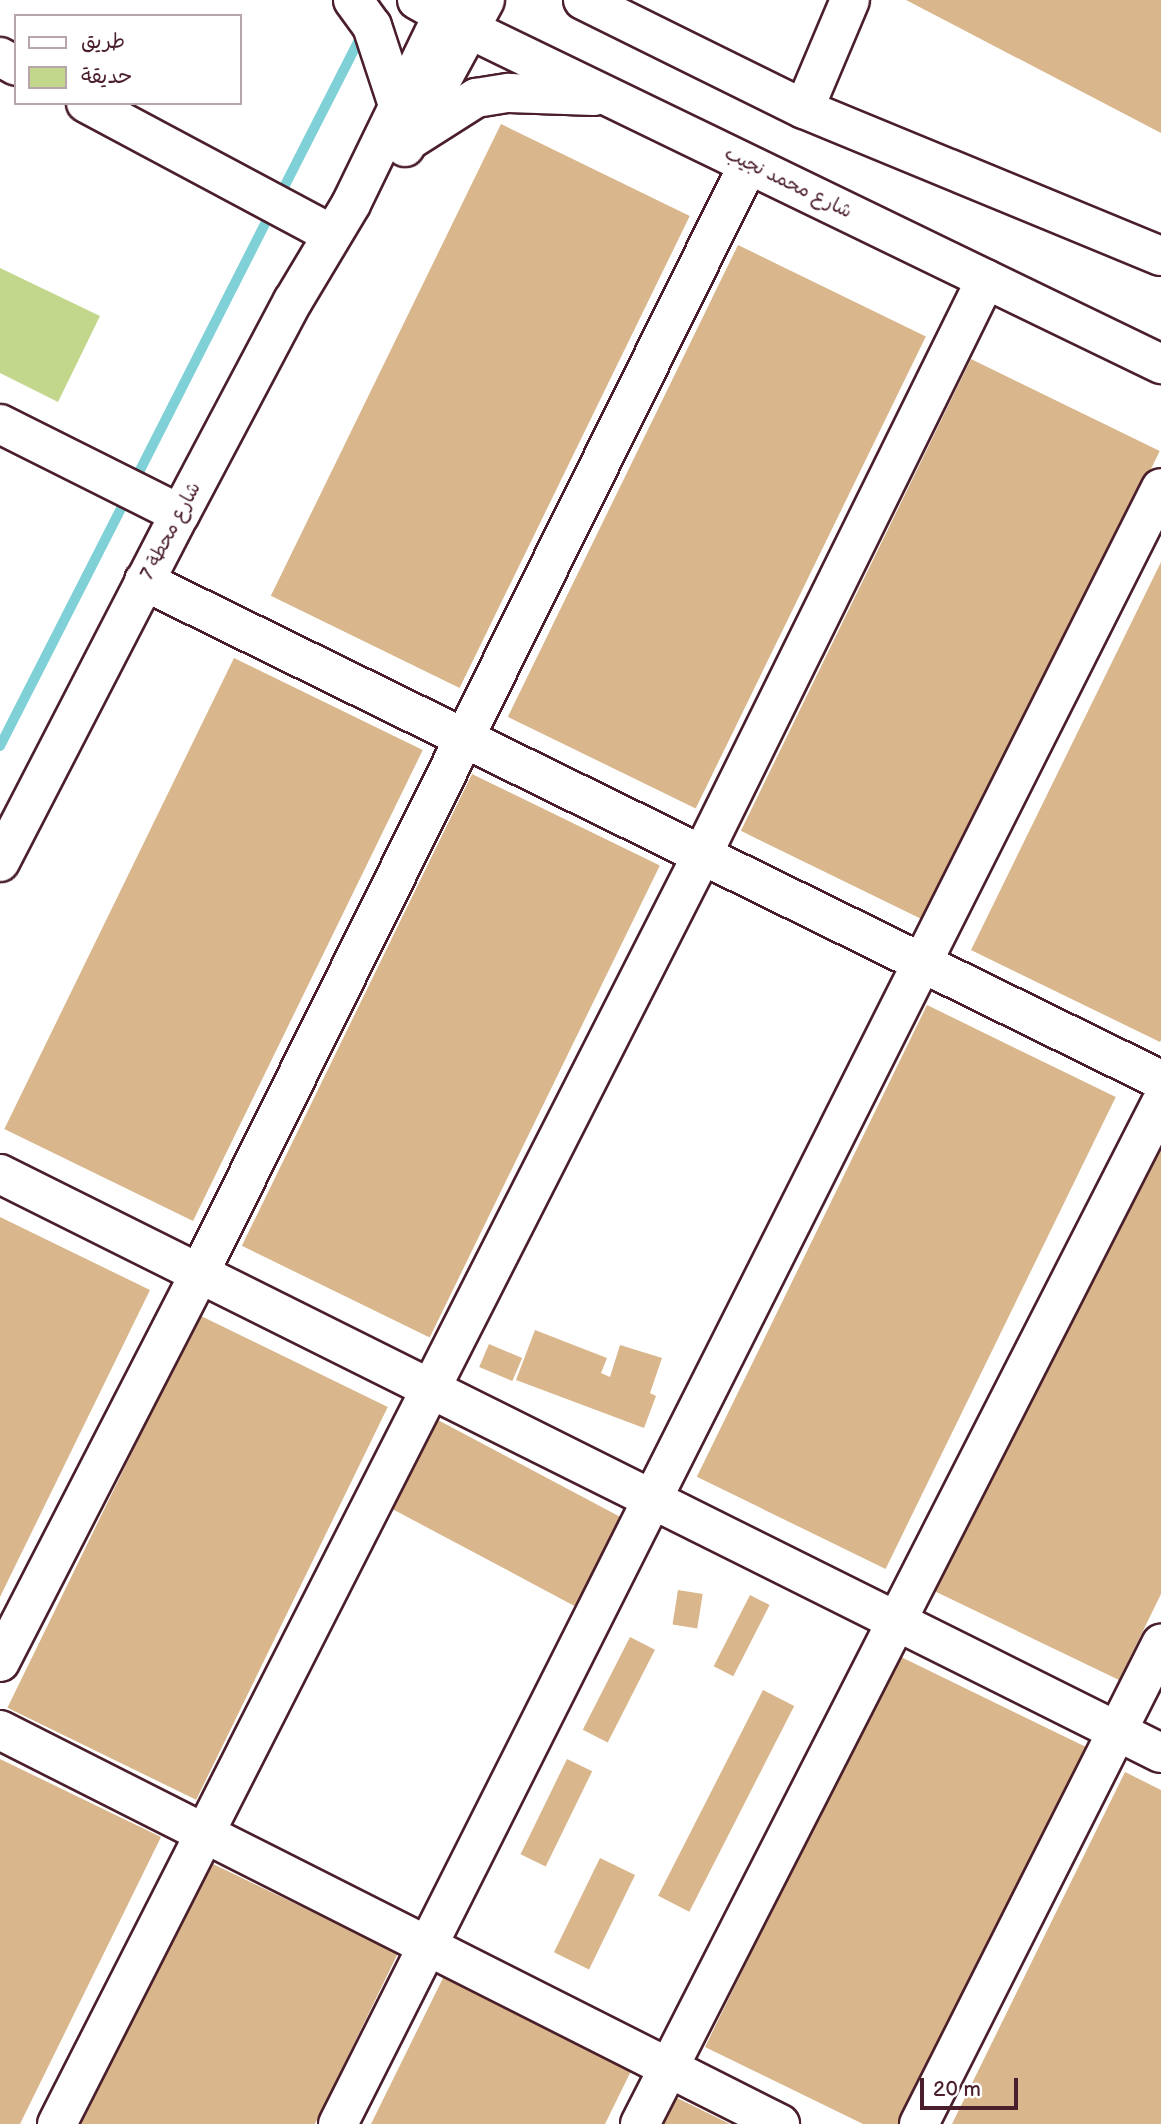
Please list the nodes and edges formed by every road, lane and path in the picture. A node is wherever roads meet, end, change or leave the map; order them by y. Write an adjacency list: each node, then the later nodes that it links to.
1 (353, 0): 10 (street)
2 (583, 0): 6 (street)
3 (638, 0): 6 (street)
4 (850, 0): 9 (street)
5 (453, 9): 7 (street, شارع محمد نجيب); 10 (street, شارع محطة 7)
6 (688, 51): 9 (street)
7 (613, 97): 10 (street); 11 (street, شارع محمد نجيب)
8 (90, 105): 12 (street)
9 (804, 109): 13 (street)
10 (405, 122): 12 (street, شارع محطة 7)
11 (748, 164): 14 (street, شارع محمد نجيب); 20 (street)
12 (341, 219): 18 (street, شارع محطة 7)
13 (1161, 256)
14 (986, 279): 15 (street, شارع محمد نجيب); 21 (street)
15 (1161, 364)
16 (0, 424): 18 (street)
17 (1161, 488): 23 (street)
18 (180, 514): 19 (street, شارع محطة 7)
19 (144, 581): 20 (street); 22 (street, شارع محطة 7)
20 (464, 739): 21 (street); 27 (street)
21 (702, 855): 23 (street); 28 (street)
22 (0, 862)
23 (919, 961): 24 (street); 29 (street)
24 (1161, 1080)
25 (1161, 1103): 30 (street)
26 (0, 1174): 27 (street)
27 (199, 1273): 28 (street); 32 (street)
28 (432, 1389): 29 (street); 36 (street)
29 (652, 1500): 30 (street); 37 (street)
30 (895, 1622): 34 (street); 38 (street)
31 (1161, 1644): 34 (street)
32 (0, 1662)
33 (0, 1730): 36 (street)
34 (1117, 1731): 35 (street); 43 (street)
35 (1161, 1753)
36 (205, 1833): 37 (street); 39 (street)
37 (431, 1945): 38 (street); 40 (street)
38 (669, 2068): 41 (street); 42 (street)
39 (57, 2124)
40 (338, 2124)
41 (640, 2124)
42 (780, 2124)
43 (919, 2124)

